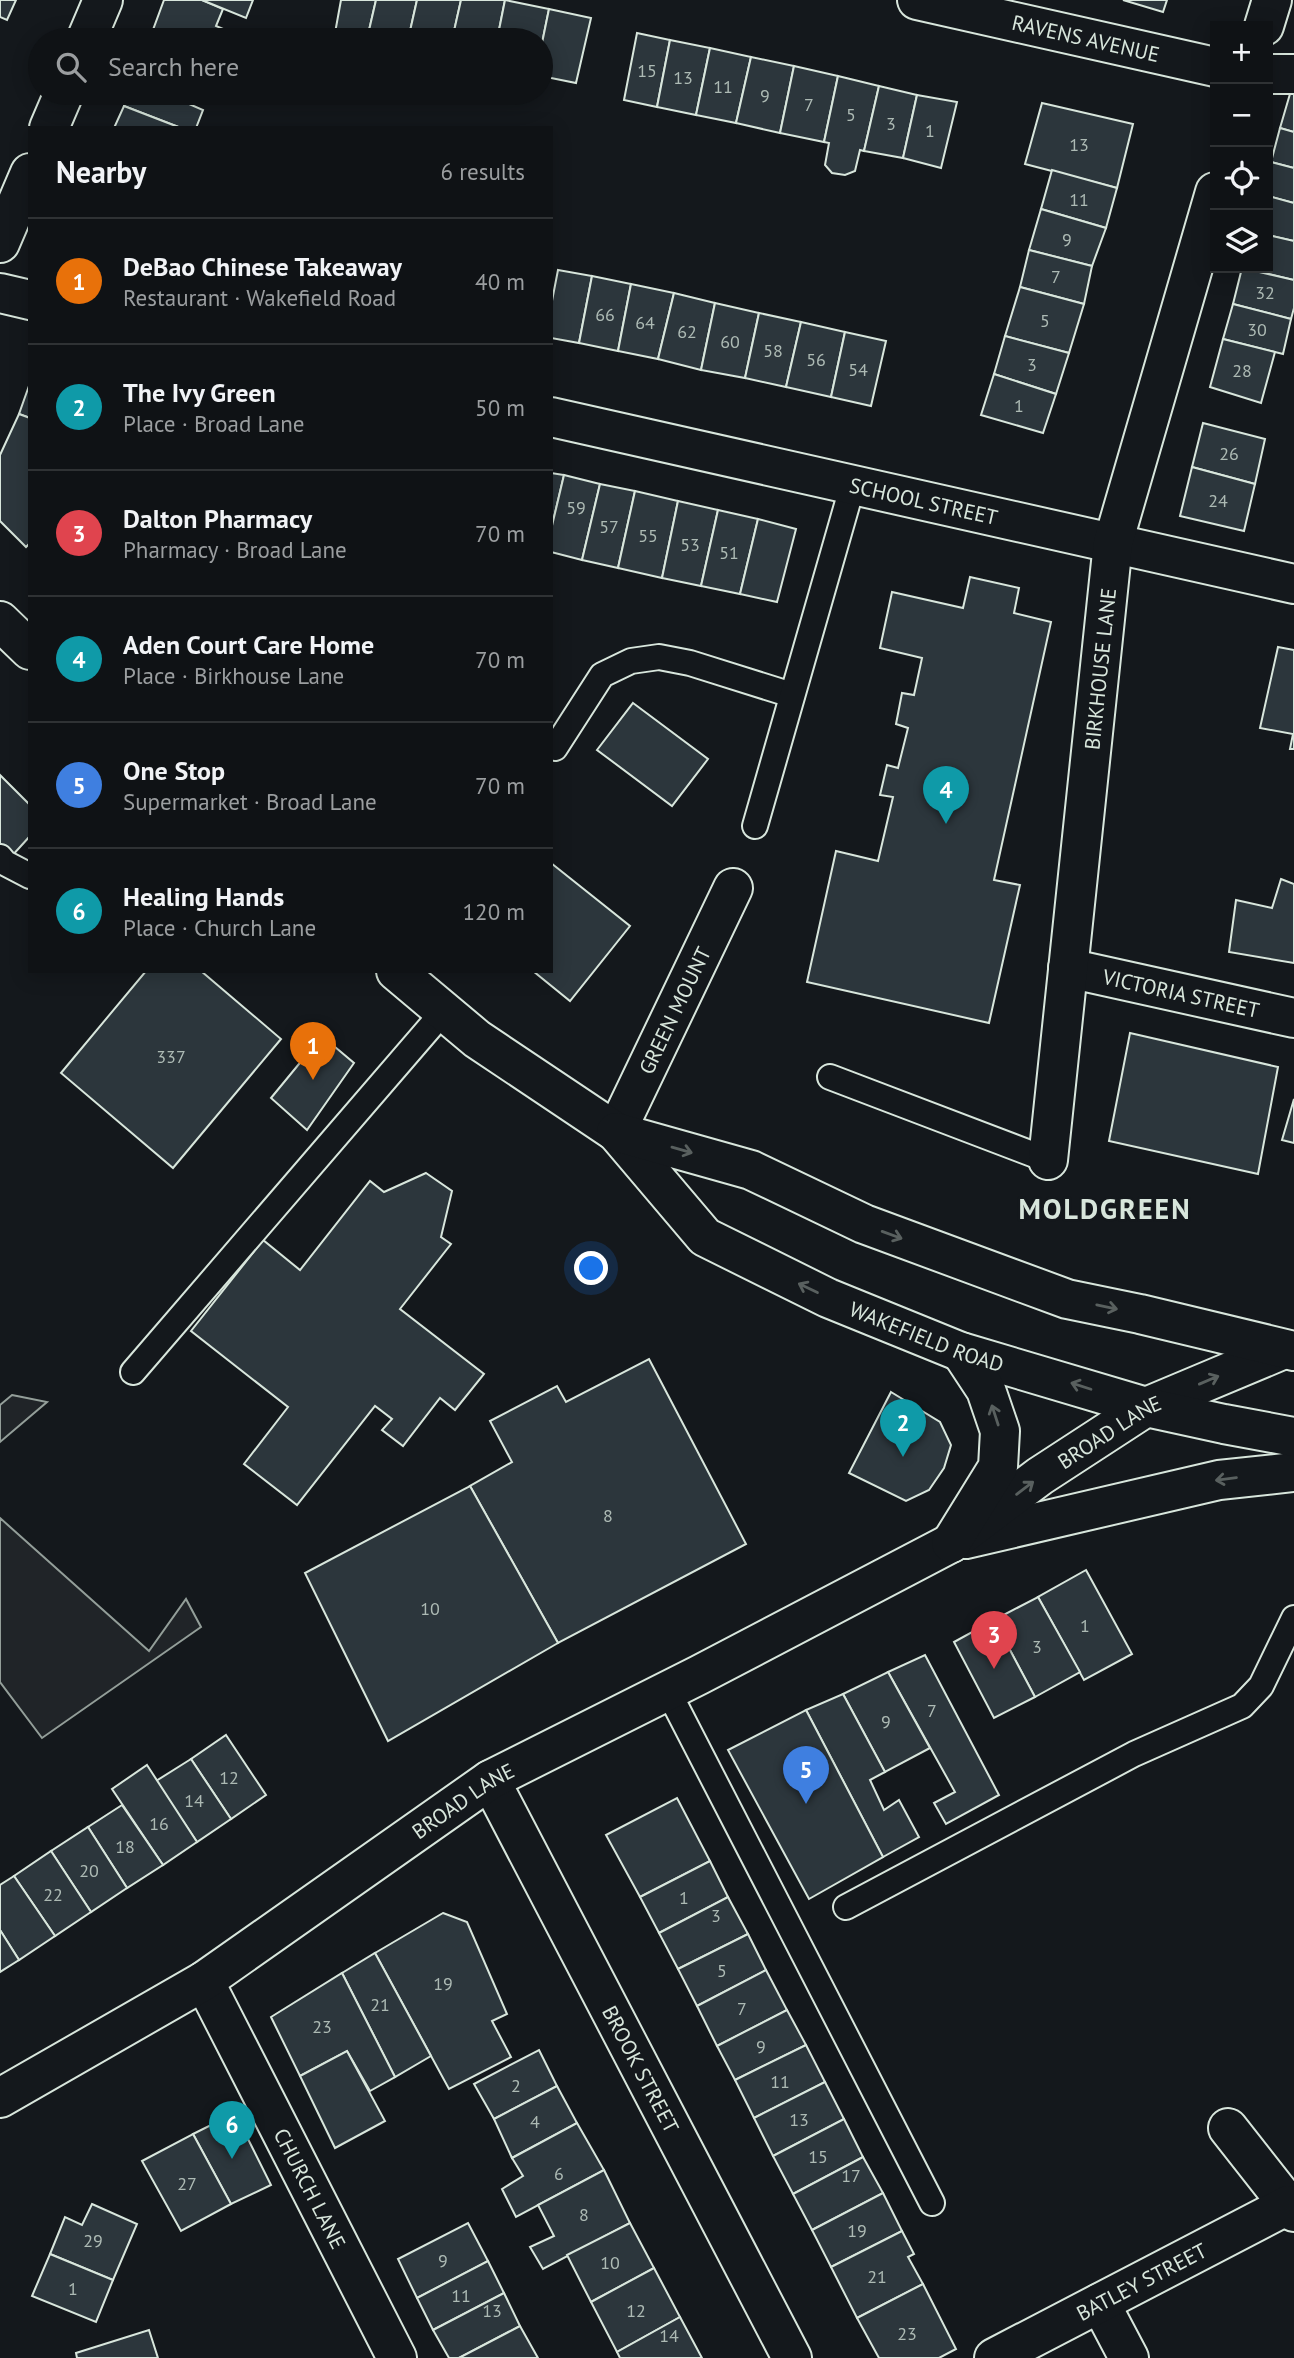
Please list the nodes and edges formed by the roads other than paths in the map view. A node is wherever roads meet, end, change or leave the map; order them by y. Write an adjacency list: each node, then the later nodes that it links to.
1 (103, 0): 5 (main road)
2 (917, 0): 6 (main road, RAVENS AVENUE)
3 (1272, 0): 4 (main road)
4 (1266, 21)
5 (91, 28)
6 (1210, 66)
7 (1273, 74): 8 (main road)
8 (1294, 74)
9 (59, 105): 10 (main road)
10 (50, 126)
11 (28, 178): 13 (main road)
12 (1210, 209): 18 (main road, BIRKHOUSE LANE)
13 (0, 243)
14 (0, 293): 15 (main road)
15 (28, 300)
16 (553, 417): 17 (main road, SCHOOL STREET)
17 (853, 484): 18 (main road, SCHOOL STREET); 22 (lane)
18 (1113, 543): 19 (main road, SCHOOL STREET); 28 (main road, BIRKHOUSE LANE)
19 (1294, 584)
20 (0, 621): 21 (main road)
21 (28, 648)
22 (792, 695): 23 (lane); 24 (lane)
23 (555, 748)
24 (755, 826)
25 (0, 857): 26 (lane)
26 (28, 875)
27 (733, 888): 33 (main road, GREEN MOUNT)
28 (1068, 968): 31 (main road, VICTORIA STREET); 34 (main road, BIRKHOUSE LANE)
29 (398, 973): 30 (main road, WAKEFIELD ROAD)
30 (444, 1011): 33 (main road, WAKEFIELD ROAD); 37 (lane)
31 (1294, 1018)
32 (830, 1077): 34 (lane)
33 (616, 1132): 35 (main road, WAKEFIELD ROAD, one-way to 35); 36 (main road, WAKEFIELD ROAD, one-way to 33)
34 (1048, 1160)
35 (1288, 1351): 38 (main road, BROAD LANE, one-way to 35)
36 (961, 1352): 38 (main road, WAKEFIELD ROAD, one-way to 36); 41 (main road, one-way to 36)
37 (133, 1372)
38 (1146, 1406): 39 (main road, WAKEFIELD ROAD); 41 (main road, BROAD LANE, one-way to 38)
39 (1294, 1437)
40 (1294, 1472): 41 (main road, BROAD LANE, one-way to 41)
41 (951, 1543): 43 (main road, BROAD LANE)
42 (1294, 1618): 45 (lane)
43 (668, 1691): 44 (main road, BROAD LANE); 49 (lane)
44 (490, 1780): 46 (main road, BROAD LANE); 53 (main road, BROOK STREET)
45 (846, 1908)
46 (204, 1981): 47 (main road, BROAD LANE); 52 (main road, CHURCH LANE)
47 (0, 2098)
48 (1228, 2128): 50 (main road, BATLEY STREET)
49 (932, 2203)
50 (1291, 2208): 51 (main road, BATLEY STREET)
51 (1100, 2303): 54 (main road, BATLEY STREET); 55 (main road)
52 (397, 2358)
53 (792, 2358)
54 (995, 2358)
55 (1129, 2358)

